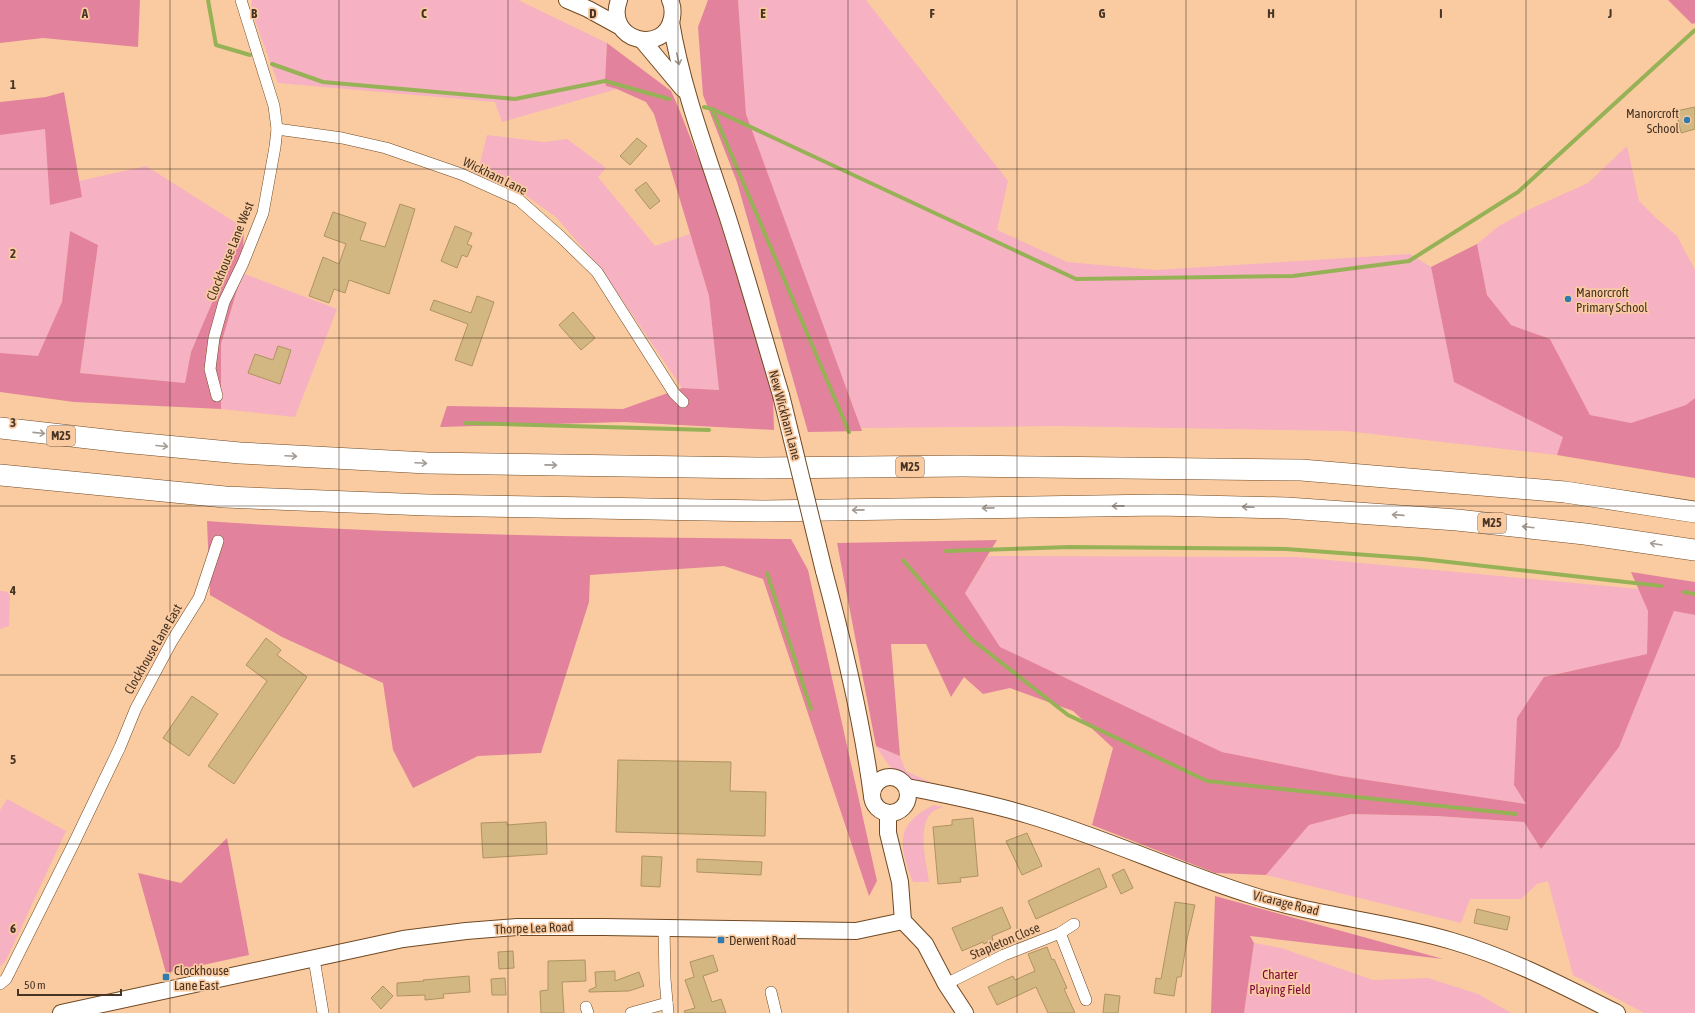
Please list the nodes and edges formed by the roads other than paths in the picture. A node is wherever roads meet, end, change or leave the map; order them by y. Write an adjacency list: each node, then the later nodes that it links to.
1 (241, 0): 9 (street, Clockhouse Lane West)
2 (567, 0): 6 (main road)
3 (619, 0): 6 (main road)
4 (672, 1): 5 (main road, New Wickham Lane)
5 (671, 22): 7 (main road); 8 (main road, New Wickham Lane, one-way to 8)
6 (619, 26): 7 (main road)
7 (642, 40): 8 (main road, New Wickham Lane)
8 (688, 95): 17 (main road, New Wickham Lane, bridge)
9 (277, 129): 10 (street, Clockhouse Lane West); 11 (street, Wickham Lane)
10 (217, 396)
11 (683, 402)
12 (0, 428): 14 (highway, M25, one-way to 14)
13 (0, 475): 16 (highway, M25, one-way to 13)
14 (1695, 512)
15 (218, 541): 27 (street, Clockhouse Lane East)
16 (1695, 550)
17 (864, 740): 18 (main road, New Wickham Lane); 20 (main road, New Wickham Lane)
18 (885, 777): 19 (main road); 20 (main road)
19 (907, 795): 21 (main road); 37 (main road, Vicarage Road)
20 (872, 796): 21 (main road)
21 (888, 813): 22 (main road)
22 (903, 921): 24 (main road, Thorpe Lea Road); 28 (main road)
23 (1074, 924): 25 (street, Stapleton Close)
24 (664, 927): 26 (main road, Thorpe Lea Road); 31 (street)
25 (1060, 934): 28 (street, Stapleton Close); 30 (street)
26 (314, 959): 32 (main road, Thorpe Lea Road); 33 (street)
27 (0, 984)
28 (946, 984): 36 (main road)
29 (771, 992): 35 (street)
30 (1086, 1000)
31 (667, 1008): 34 (street)
32 (61, 1013)
33 (323, 1013)
34 (631, 1013)
35 (776, 1013)
36 (965, 1013)
37 (1617, 1013)

